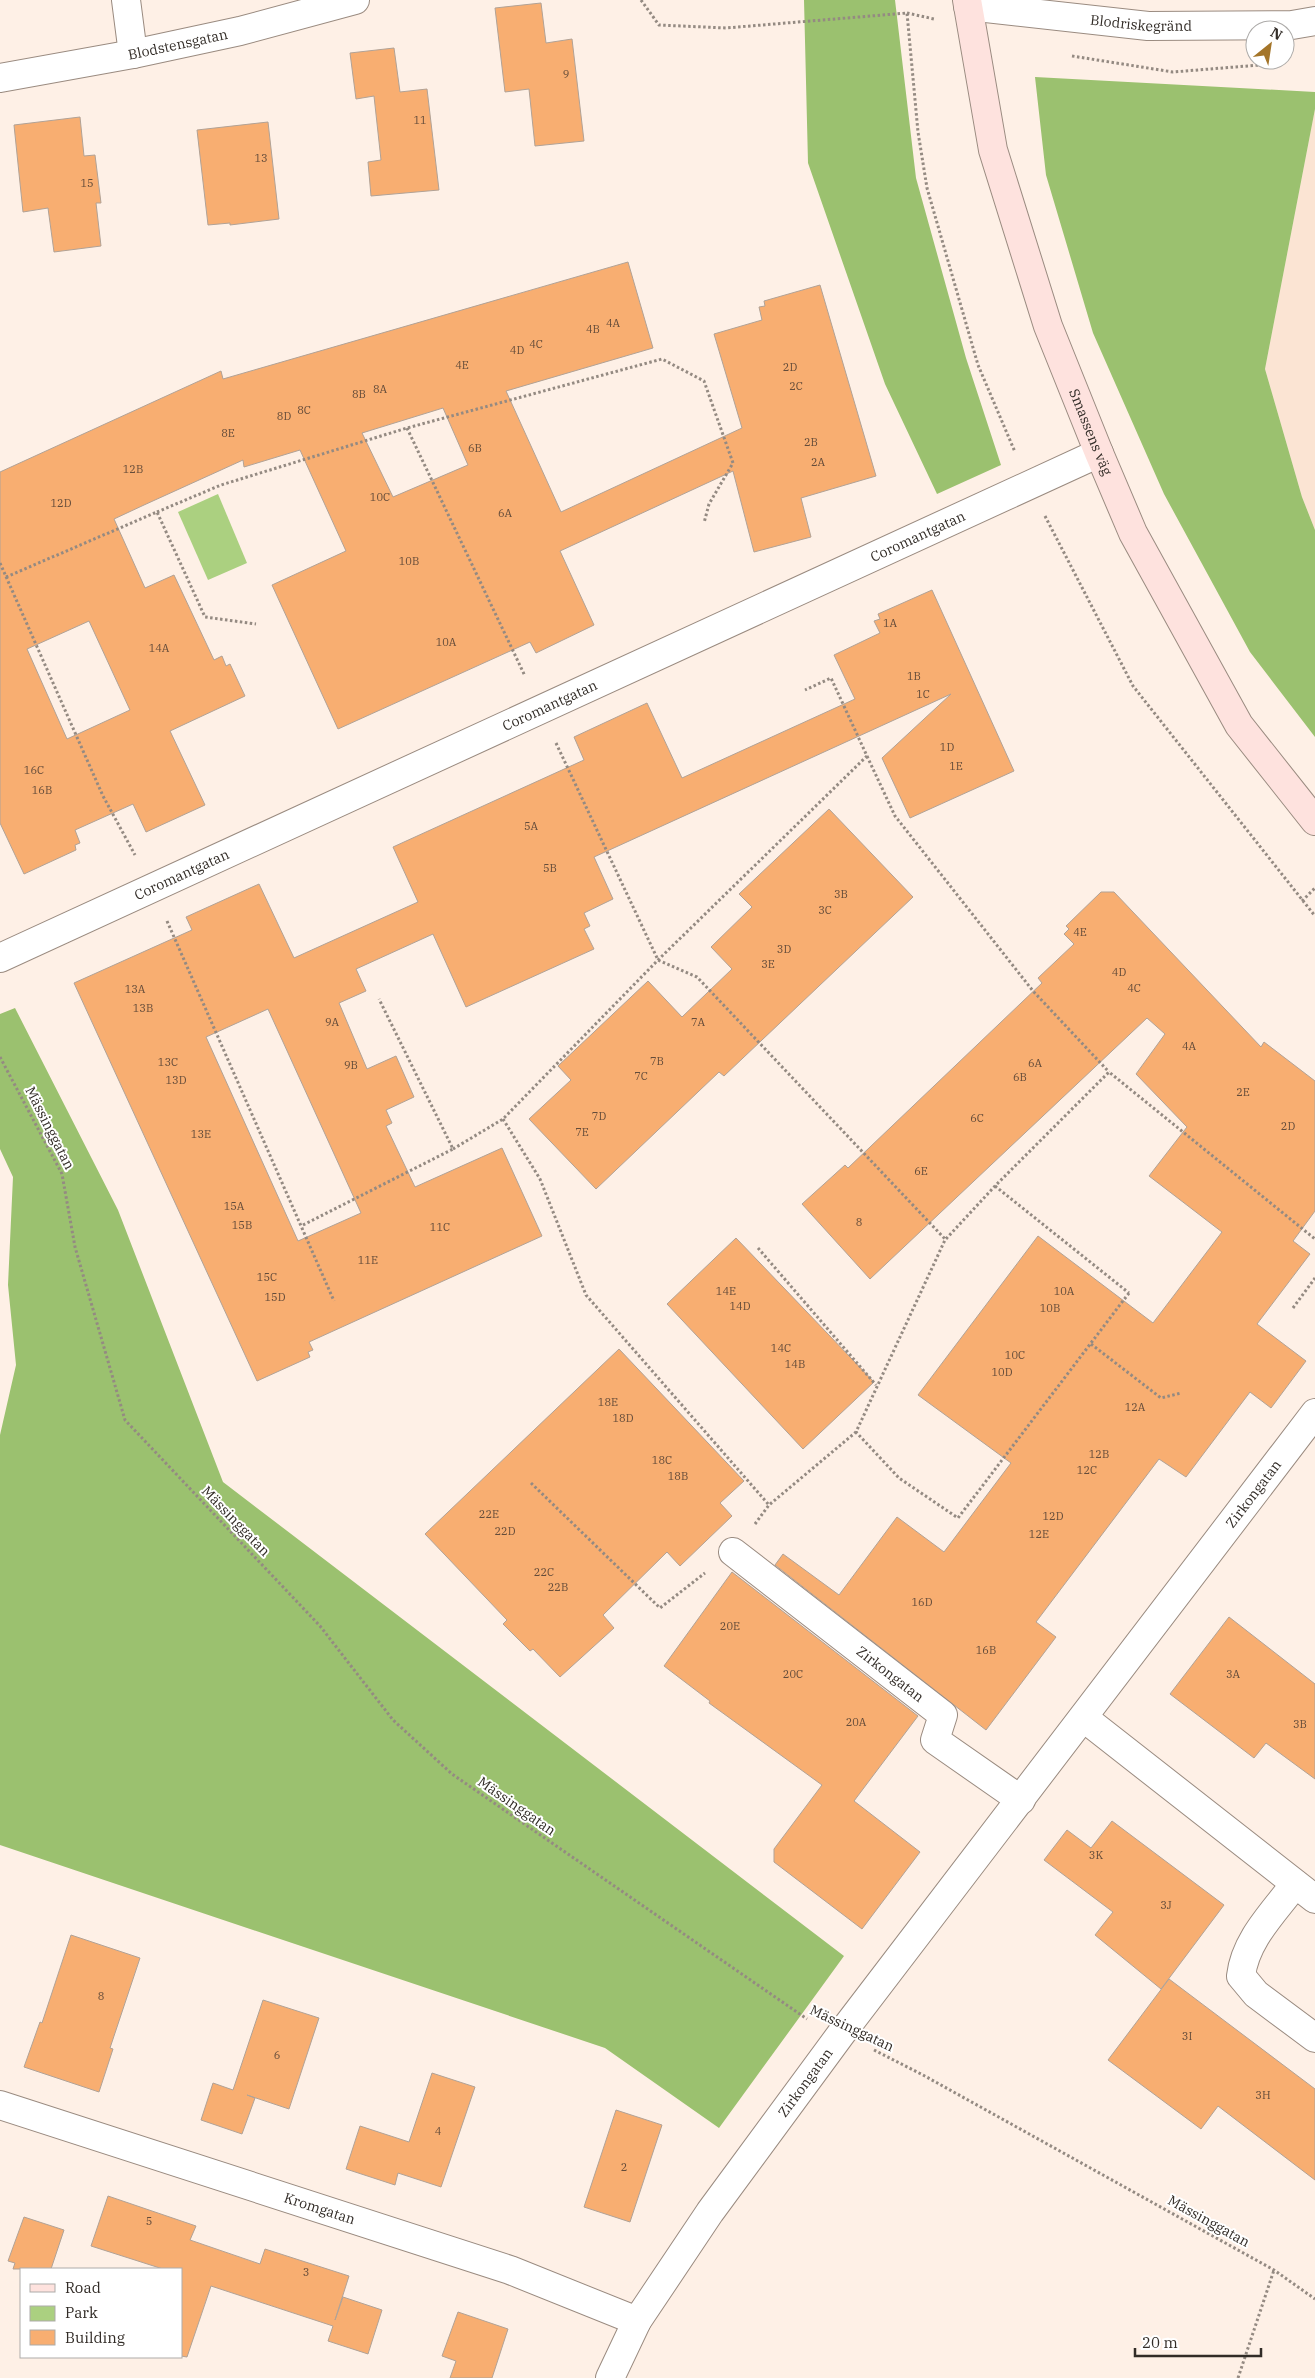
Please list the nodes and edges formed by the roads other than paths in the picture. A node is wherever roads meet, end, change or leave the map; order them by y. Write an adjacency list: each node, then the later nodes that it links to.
1 (126, 0): 5 (street)
2 (355, 0): 5 (street, Blodstensgatan)
3 (968, 3): 4 (street, Blodriskegränd); 7 (street, Smassens väg)
4 (1315, 21)
5 (133, 54): 6 (street, Blodstensgatan)
6 (0, 78)
7 (1099, 453): 8 (street, Smassens väg); 9 (street, Coromantgatan)
8 (1315, 820)
9 (0, 958)
10 (1315, 1413): 12 (street, Zirkongatan)
11 (733, 1552): 13 (street, Zirkongatan)
12 (1084, 1718): 13 (street, Zirkongatan); 14 (street)
13 (1020, 1800): 17 (street, Zirkongatan)
14 (1305, 1892): 15 (street)
15 (1315, 2038)
16 (0, 2105): 17 (street, Kromgatan)
17 (637, 2321): 18 (street, Zirkongatan)
18 (610, 2378)

